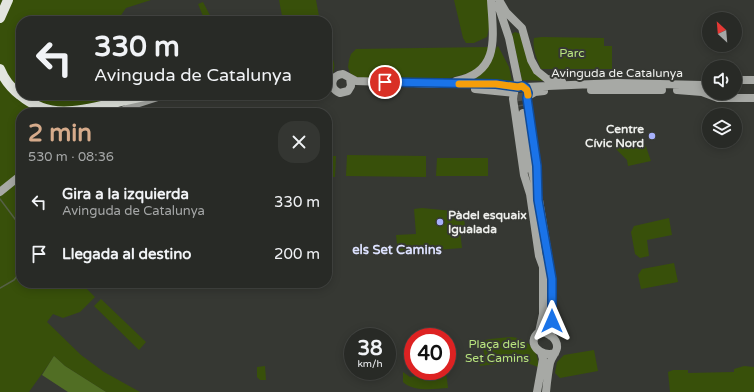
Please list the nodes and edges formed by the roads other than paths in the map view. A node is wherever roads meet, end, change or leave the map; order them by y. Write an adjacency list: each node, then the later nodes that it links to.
1 (7, 0): 4 (highway); 5 (highway)
2 (491, 0): 11 (street)
3 (498, 0): 12 (street); 16 (street)
4 (0, 10)
5 (0, 18)
6 (0, 68): 17 (highway)
7 (332, 78): 8 (street)
8 (350, 78): 11 (street, Avinguda de Catalunya); 15 (street)
9 (742, 80): 10 (street)
10 (754, 80)
11 (442, 84): 16 (street, Avinguda de Catalunya)
12 (574, 85): 13 (street, Avinguda de Catalunya); 16 (street, Avinguda de Catalunya)
13 (702, 85)
14 (332, 89): 15 (street)
15 (350, 89): 16 (street, Avinguda de Catalunya)
16 (518, 89): 18 (street); 18 (street); 31 (street)
17 (16, 93)
18 (527, 97): 19 (street, Avinguda de Catalunya); 31 (street)
19 (754, 98)
20 (25, 100): 25 (highway)
21 (128, 100): 26 (highway)
22 (137, 100): 27 (street)
23 (148, 100): 28 (street)
24 (522, 106): 31 (street)
25 (43, 108)
26 (94, 108)
27 (120, 108)
28 (128, 108)
29 (16, 179): 30 (street)
30 (0, 192)
31 (535, 202): 32 (street); 33 (street)
32 (539, 332): 33 (street); 34 (street)
33 (551, 336): 35 (street)
34 (541, 352): 35 (street); 36 (street)
35 (555, 353): 37 (street)
36 (537, 392)
37 (546, 392)

